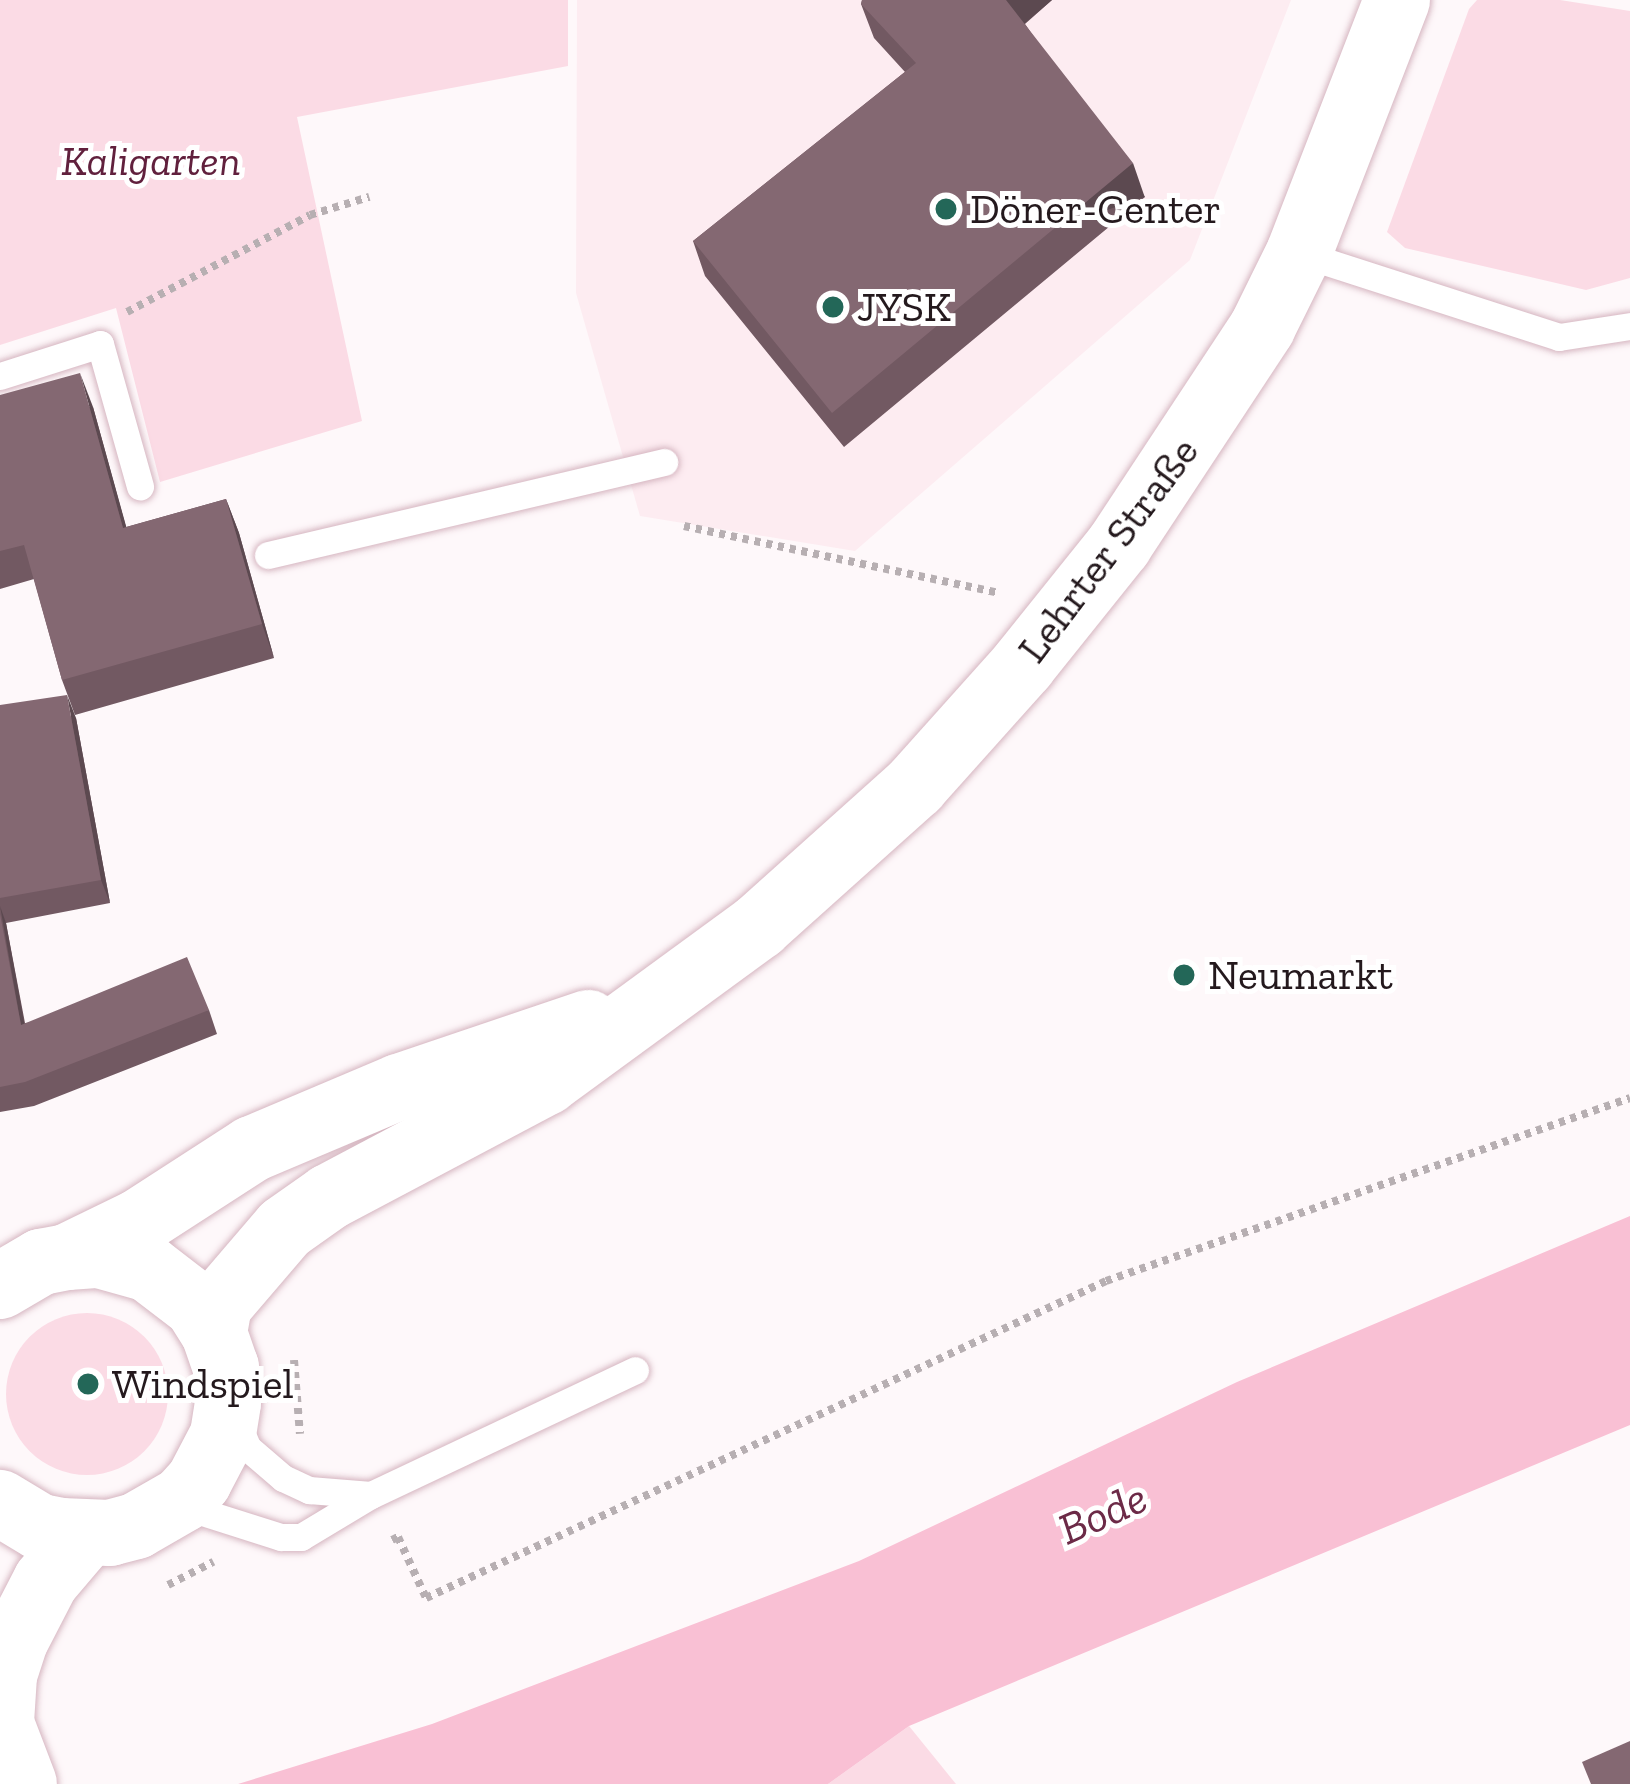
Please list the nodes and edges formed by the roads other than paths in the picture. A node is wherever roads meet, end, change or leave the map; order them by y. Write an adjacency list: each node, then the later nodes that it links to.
1 (1397, 0): 2 (main road, Lehrter Straße)
2 (1299, 253): 3 (lane); 8 (main road, Lehrter Straße)
3 (1630, 326)
4 (0, 376): 6 (lane)
5 (664, 462): 7 (lane)
6 (140, 486)
7 (268, 555)
8 (670, 993): 9 (main road, Lehrter Straße); 11 (main road, Lehrter Straße)
9 (67, 1257): 10 (main road, Lehrter Straße); 11 (main road)
10 (0, 1286)
11 (214, 1333): 13 (main road)
12 (635, 1370): 14 (lane)
13 (228, 1403): 14 (lane); 16 (main road)
14 (371, 1495): 16 (lane)
15 (0, 1503): 17 (main road)
16 (163, 1513): 17 (main road)
17 (86, 1534): 18 (main road)
18 (11, 1749)

